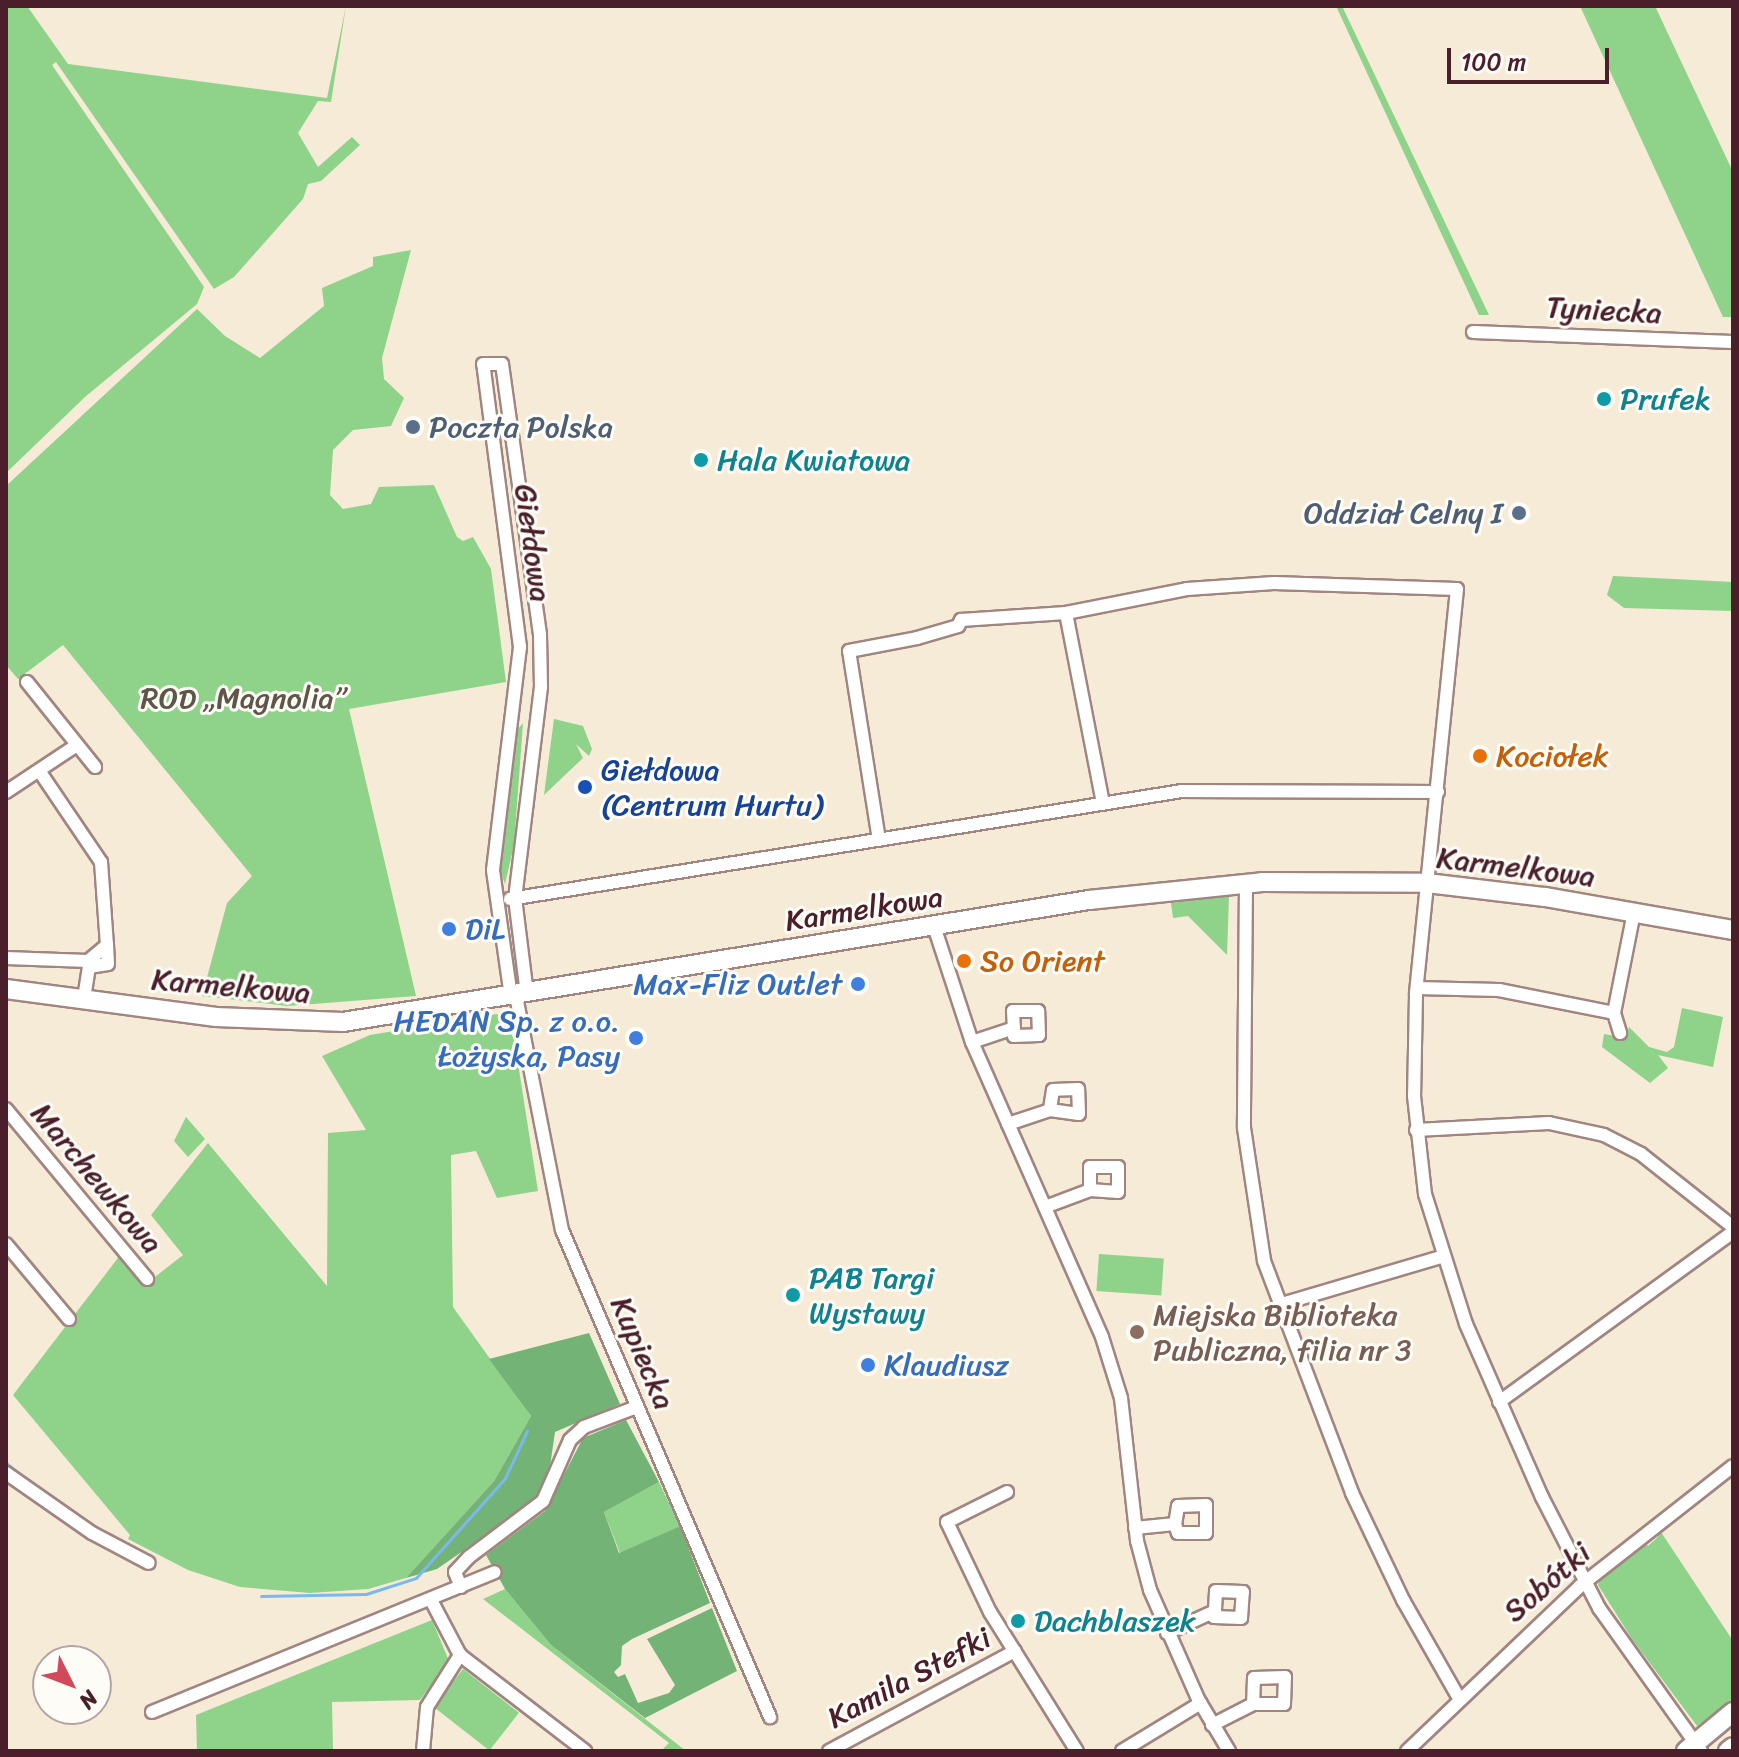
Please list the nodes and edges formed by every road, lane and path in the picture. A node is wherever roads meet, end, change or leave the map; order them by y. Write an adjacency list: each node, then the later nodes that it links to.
1 (1473, 332): 2 (street, Tyniecka)
2 (1733, 342)
3 (519, 487): 4 (street); 4 (street, Giełdowa); 5 (street, Giełdowa)
4 (499, 490): 6 (street, Giełdowa)
5 (525, 531): 6 (street); 10 (street, Giełdowa)
6 (506, 534): 9 (street, Giełdowa)
7 (1066, 613): 15 (street); 16 (street); 17 (street)
8 (27, 682): 11 (street)
9 (515, 706): 10 (street); 21 (street, Giełdowa)
10 (537, 710): 20 (street, Giełdowa)
11 (77, 745): 12 (street); 13 (street)
12 (95, 767)
13 (40, 772): 14 (street); 26 (street)
14 (6, 792)
15 (1438, 792): 16 (street); 19 (street)
16 (1103, 803): 17 (street)
17 (879, 840): 20 (street)
18 (1246, 883): 19 (street, Karmelkowa); 23 (street, Karmelkowa); 45 (street)
19 (1427, 883): 22 (street, Karmelkowa); 27 (street)
20 (515, 898): 21 (street); 30 (street, Giełdowa)
21 (497, 903): 30 (street, Giełdowa)
22 (1634, 912): 24 (street, Karmelkowa); 31 (street)
23 (934, 926): 30 (street, Karmelkowa); 34 (street)
24 (1733, 930)
25 (6, 958): 26 (street)
26 (88, 964): 29 (street)
27 (1417, 988): 31 (street); 38 (street)
28 (6, 989): 30 (street, Karmelkowa)
29 (85, 992)
30 (518, 995): 48 (street, Kupiecka)
31 (1614, 1013): 33 (street)
32 (1014, 1028): 34 (street)
33 (1620, 1033)
34 (972, 1042): 37 (street)
35 (6, 1109): 44 (street, Marchewkowa)
36 (1050, 1110): 37 (street)
37 (1008, 1124): 40 (street)
38 (1416, 1130): 41 (street); 43 (street)
39 (1090, 1190): 40 (street)
40 (1045, 1207): 53 (street)
41 (1733, 1229): 47 (street)
42 (6, 1244): 46 (street)
43 (1441, 1257): 45 (street); 47 (street)
44 (147, 1279)
45 (1278, 1305): 63 (street)
46 (69, 1319)
47 (1499, 1402): 56 (street)
48 (637, 1407): 57 (street); 68 (street, Kupiecka)
49 (1733, 1466): 56 (street, Sobótki)
50 (6, 1473): 54 (street)
51 (1007, 1492): 61 (street)
52 (1175, 1524): 53 (street)
53 (1135, 1528): 60 (street)
54 (149, 1563)
55 (495, 1572): 57 (street)
56 (1585, 1581): 63 (street, Sobótki); 71 (street)
57 (461, 1587): 58 (street)
58 (431, 1600): 62 (street); 66 (street)
59 (1215, 1611): 60 (street)
60 (1167, 1633): 64 (street)
61 (1015, 1651): 74 (street, Kamila Stefki); 75 (street)
62 (460, 1655): 72 (street); 73 (street)
63 (1459, 1698): 78 (street, Sobótki)
64 (1201, 1703): 69 (street); 76 (street)
65 (1253, 1704): 69 (street)
66 (152, 1712)
67 (1733, 1712): 71 (street)
68 (770, 1717)
69 (1212, 1725): 77 (street)
70 (1733, 1747): 79 (street)
71 (1694, 1749)
72 (423, 1751)
73 (585, 1751)
74 (829, 1751)
75 (1077, 1751)
76 (1122, 1751)
77 (1229, 1751)
78 (1407, 1751)
79 (1728, 1751)

